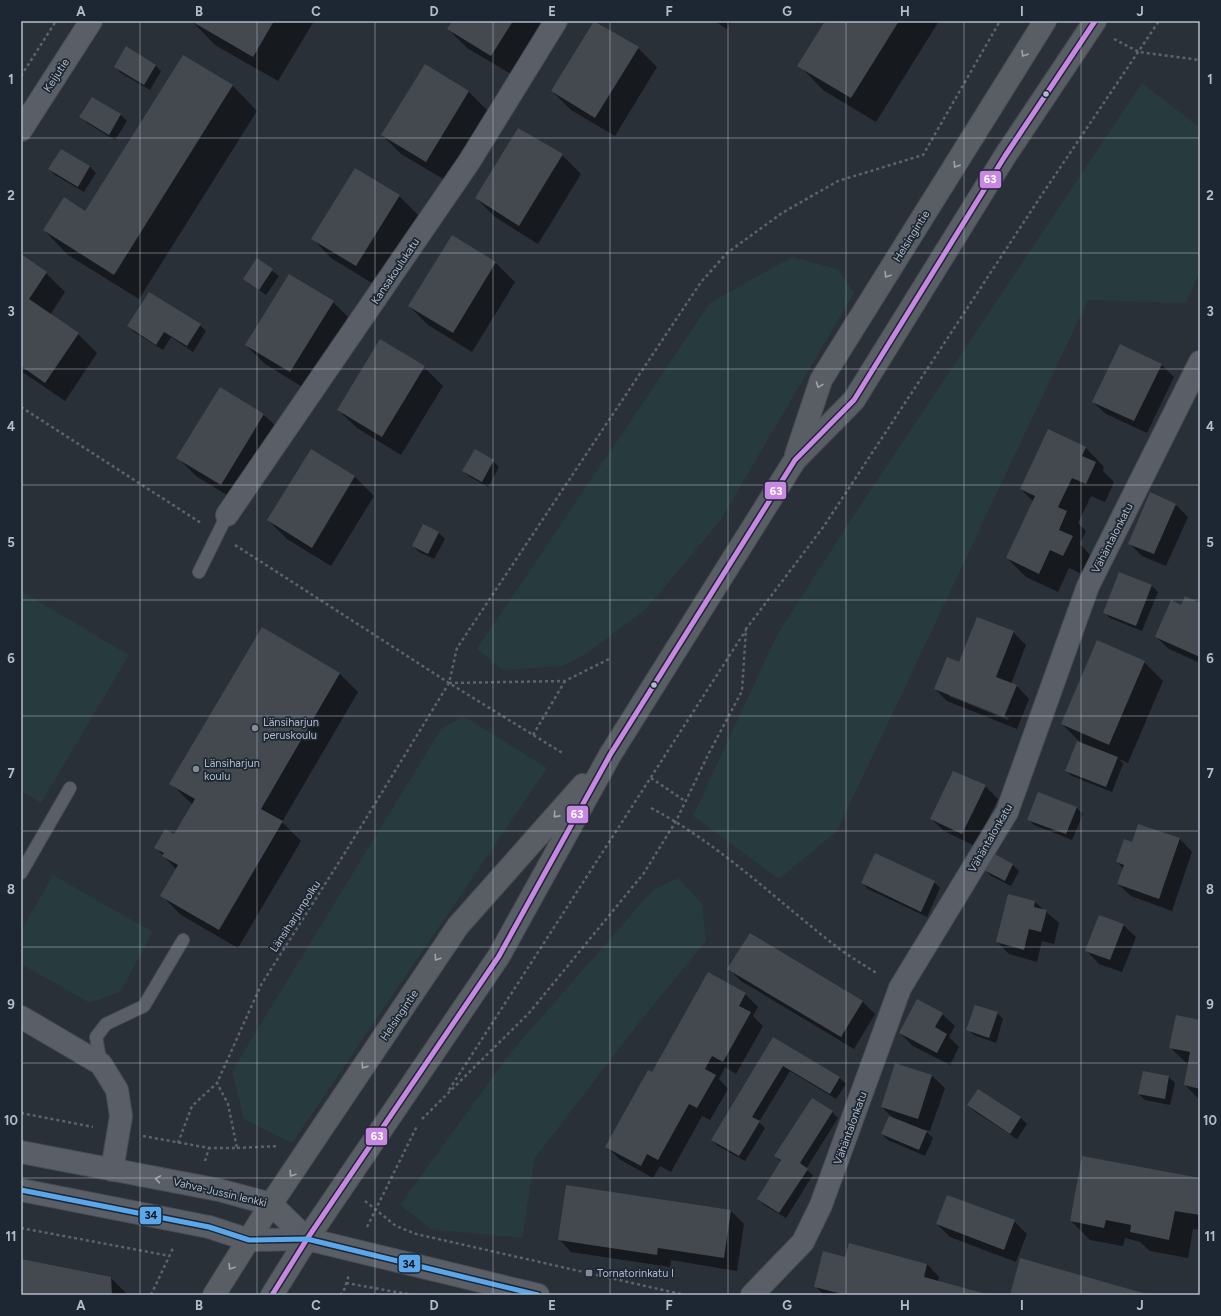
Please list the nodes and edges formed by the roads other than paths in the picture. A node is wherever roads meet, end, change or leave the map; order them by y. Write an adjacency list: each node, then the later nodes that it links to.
1 (91, 21): 5 (street, Keijutie)
2 (556, 21): 8 (street, Kansakoulukatu)
3 (1045, 21): 7 (main road, Helsingintie, one-way to 7)
4 (1095, 21): 7 (main road, Helsingintie)
5 (21, 130)
6 (1200, 362): 25 (street, Vähäntalonkatu)
7 (795, 460): 10 (main road, Helsingintie)
8 (227, 515): 9 (lane)
9 (200, 572)
10 (610, 755): 19 (main road, Helsingintie, one-way to 19); 20 (main road, Helsingintie)
11 (70, 788): 12 (lane)
12 (21, 873)
13 (184, 940): 15 (lane)
14 (21, 1017): 15 (street)
15 (101, 1064): 17 (street)
16 (21, 1152): 17 (street, Vahva-Jussin lenkki)
17 (112, 1170): 19 (street, Vahva-Jussin lenkki, one-way to 17)
18 (21, 1190): 21 (street)
19 (271, 1204): 20 (street, Vahva-Jussin lenkki); 21 (main road, Helsingintie)
20 (307, 1239): 21 (street); 23 (main road, Helsingintie); 24 (street)
21 (249, 1240): 22 (main road, Helsingintie, one-way to 22)
22 (214, 1295)
23 (272, 1295)
24 (538, 1295)
25 (752, 1295)

